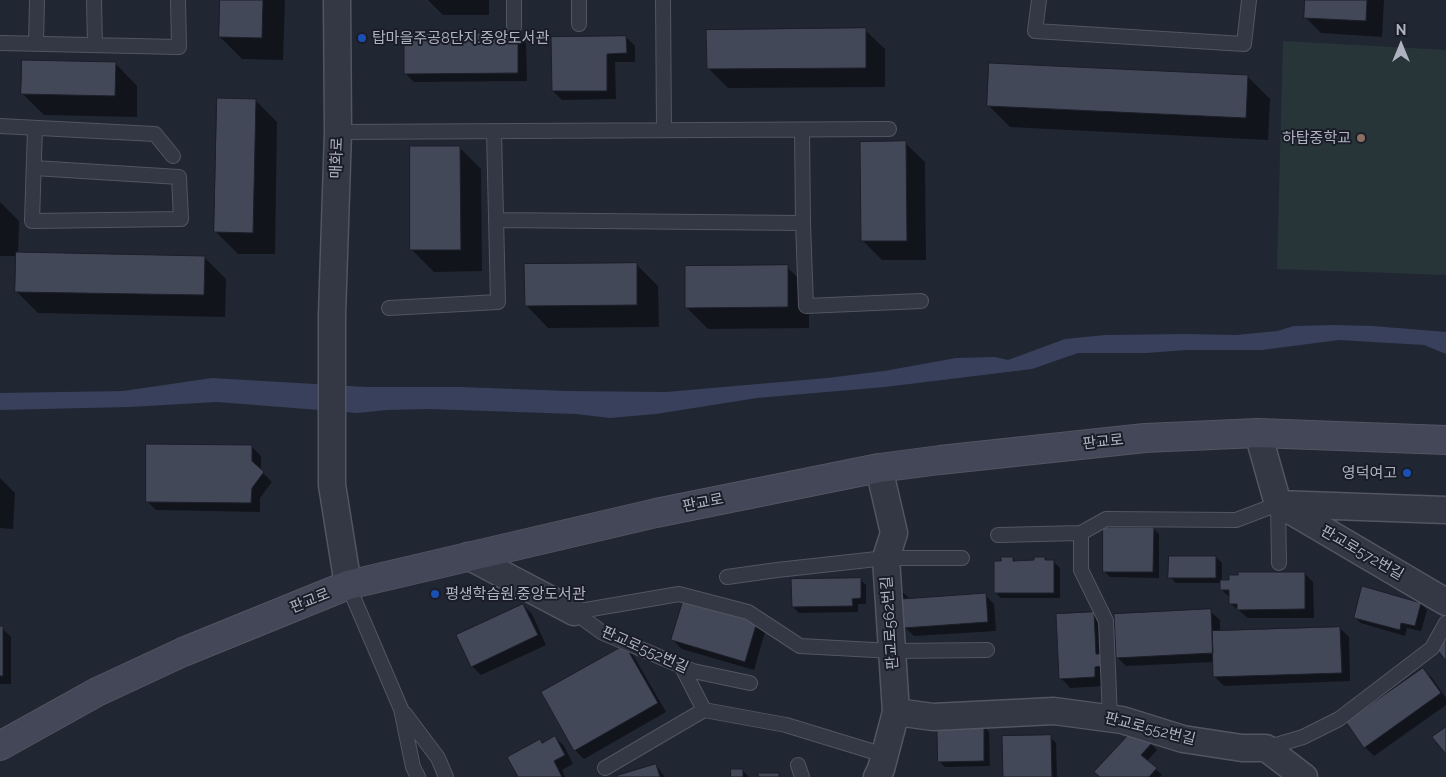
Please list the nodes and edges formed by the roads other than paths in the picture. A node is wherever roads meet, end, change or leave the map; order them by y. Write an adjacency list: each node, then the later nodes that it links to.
1 (37, 0): 13 (lane)
2 (94, 0): 14 (lane)
3 (178, 0): 14 (lane)
4 (337, 0): 21 (street, 매화로)
5 (514, 0): 11 (lane)
6 (579, 0): 10 (lane)
7 (663, 0): 18 (lane)
8 (1039, 0): 9 (lane)
9 (1249, 0)
10 (579, 24)
11 (514, 27)
12 (0, 42): 13 (lane)
13 (36, 44): 14 (lane)
14 (95, 45)
15 (0, 126): 16 (lane)
16 (35, 128): 22 (lane); 23 (lane)
17 (889, 129): 19 (lane)
18 (664, 130): 19 (lane); 20 (lane)
19 (802, 130): 25 (lane)
20 (494, 131): 21 (lane); 24 (lane)
21 (338, 132): 40 (street, 매화로)
22 (172, 156)
23 (34, 168): 23 (lane)
24 (496, 220): 25 (lane); 27 (lane)
25 (803, 223): 26 (lane)
26 (920, 301)
27 (389, 308)
28 (1258, 433): 29 (main road, 판교로); 30 (main road, 판교로); 31 (street)
29 (1446, 440)
30 (879, 468): 35 (main road, 판교로); 36 (street, 판교로562번길)
31 (1278, 504): 32 (street); 33 (lane); 38 (lane); 41 (street, 판교로572번길)
32 (1446, 510)
33 (1080, 533): 34 (lane); 51 (lane)
34 (998, 535)
35 (468, 556): 40 (main road, 판교로); 42 (street, 판교로552번길)
36 (886, 558): 37 (lane); 39 (lane); 45 (street, 판교로562번길)
37 (962, 558)
38 (1279, 563)
39 (727, 577)
40 (348, 585): 48 (lane); 52 (main road, 판교로)
41 (1446, 602)
42 (574, 612): 45 (lane); 46 (lane, 판교로552번길)
43 (1446, 623): 53 (lane)
44 (987, 650): 45 (lane)
45 (893, 651): 50 (street, 판교로562번길)
46 (682, 666): 47 (lane, 판교로552번길); 49 (lane)
47 (750, 682)
48 (401, 709): 56 (lane); 57 (lane)
49 (704, 710): 54 (lane); 55 (lane)
50 (896, 712): 51 (street, 판교로552번길); 54 (street, 판교로562번길)
51 (1110, 718): 53 (street, 판교로552번길)
52 (0, 746)
53 (1266, 748): 58 (street)
54 (881, 766)
55 (605, 768)
56 (418, 777)
57 (446, 777)
58 (1304, 777)

